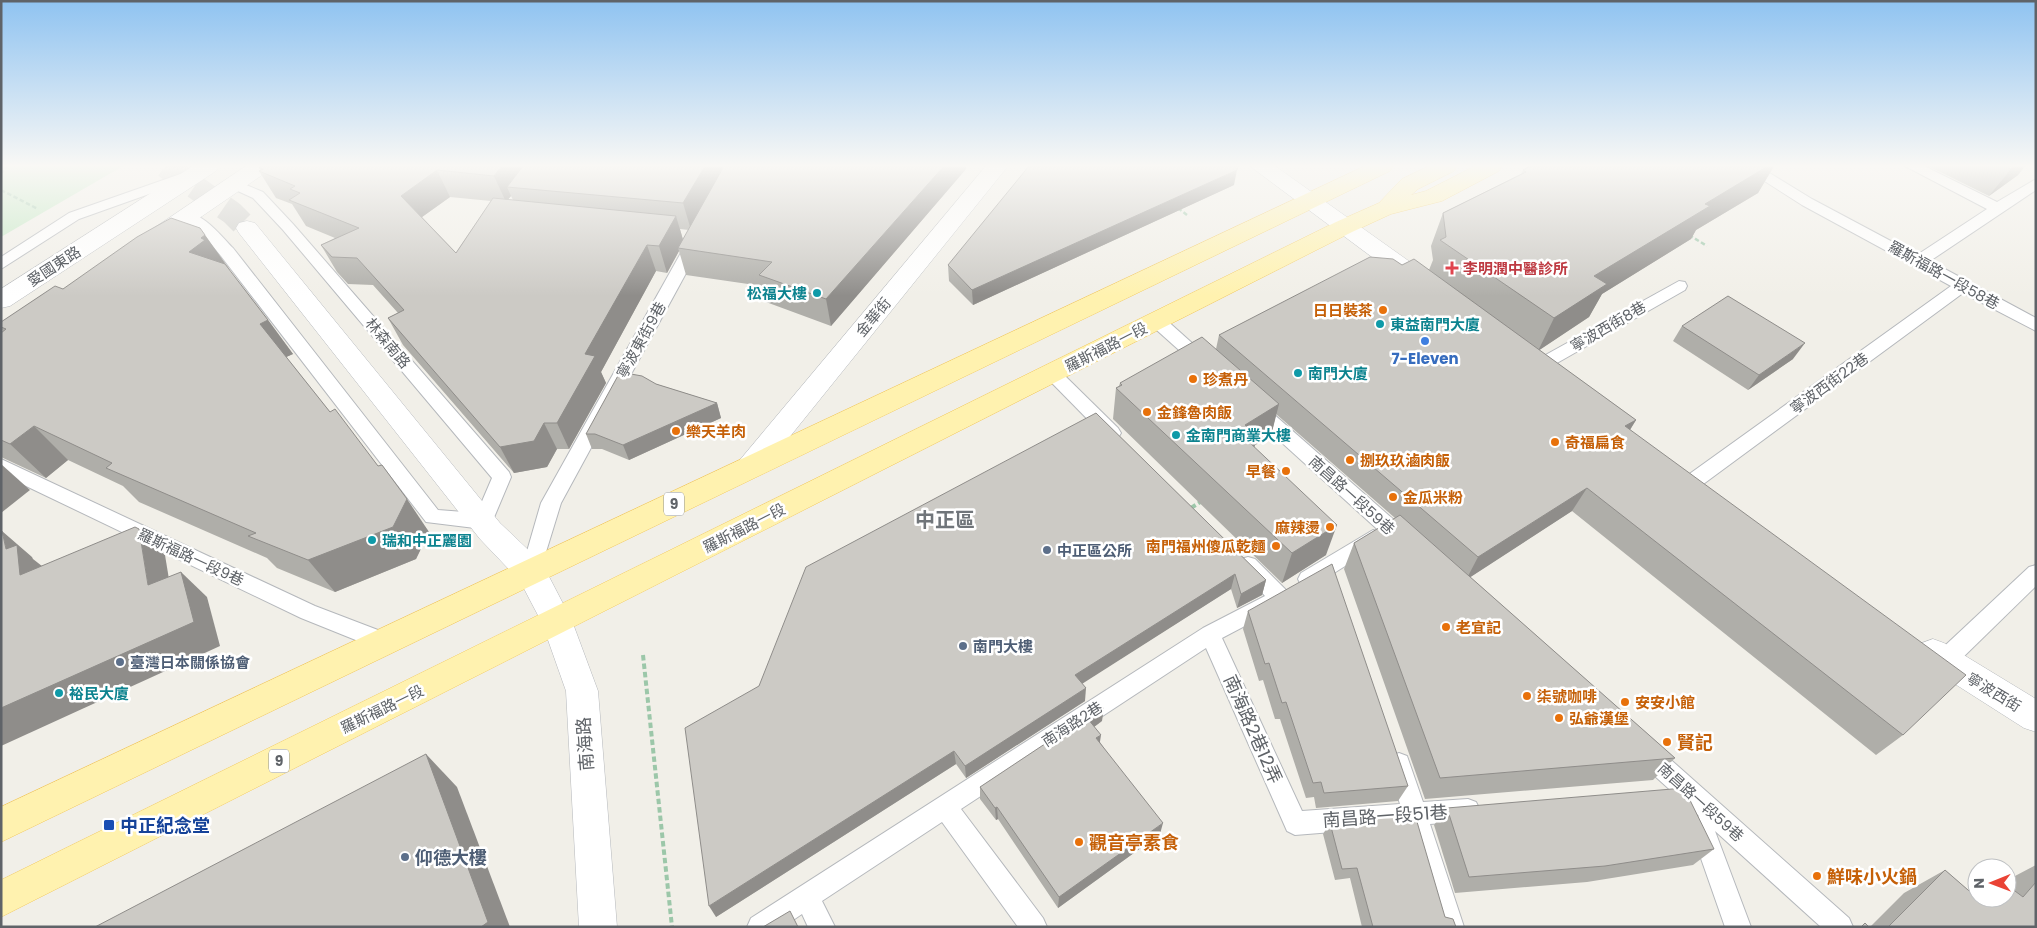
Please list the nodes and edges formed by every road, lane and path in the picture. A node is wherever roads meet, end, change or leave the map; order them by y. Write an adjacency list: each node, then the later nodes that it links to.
1 (93, 209): 21 (lane)
2 (142, 209): 25 (street, 愛國東路)
3 (198, 209): 13 (street)
4 (271, 209): 42 (lane, 林森南路)
5 (961, 209): 37 (street, 金華街)
6 (1180, 209): 12 (path)
7 (1292, 209): 37 (main road, 9)
8 (1320, 209): 14 (street)
9 (1383, 209): 14 (main road, 羅斯福路一段 / 9)
10 (1821, 209): 20 (lane, 羅斯福路一段58巷)
11 (2000, 209): 20 (lane)
12 (1187, 216)
13 (187, 217): 19 (street); 42 (lane)
14 (1344, 227): 24 (street); 26 (main road, 羅斯福路一段 / 9)
15 (247, 228): 42 (street)
16 (1682, 231): 18 (path)
17 (678, 235): 46 (lane, 寧波東街9巷)
18 (1707, 246)
19 (131, 255)
20 (1919, 261): 22 (lane, 羅斯福路一段58巷)
21 (1, 264)
22 (1962, 285): 27 (lane, 羅斯福路一段58巷); 38 (lane, 寧波西街22巷)
23 (1679, 286): 29 (lane, 寧波西街8巷)
24 (1436, 293)
25 (1, 300)
26 (1157, 321): 30 (main road, 羅斯福路一段 / 9); 31 (lane)
27 (2036, 325)
28 (1514, 350): 29 (street)
29 (1537, 367): 32 (street)
30 (1053, 374): 34 (lane); 49 (main road, 羅斯福路一段 / 9)
31 (1221, 378)
32 (1561, 384)
33 (1243, 398): 43 (lane, 南昌路一段59巷)
34 (1127, 447)
35 (1671, 463): 38 (street)
36 (1, 466): 52 (lane, 羅斯福路一段9巷)
37 (749, 468): 46 (main road, 9)
38 (1695, 480): 40 (street)
39 (1208, 498): 41 (path)
40 (1718, 498)
41 (1191, 508)
42 (483, 521): 46 (street)
43 (1389, 528): 45 (lane, 南昌路一段59巷); 48 (lane, 南海路2巷)
44 (1232, 549): 48 (lane)
45 (1419, 554)
46 (531, 572): 49 (street, 南海路); 52 (main road, 9)
47 (2036, 573): 54 (lane)
48 (1280, 597): 50 (lane, 南海路2巷)
49 (557, 621): 66 (main road, 羅斯福路一段 / 9); 67 (street, 南海路)
50 (1210, 634): 60 (lane, 南海路2巷); 63 (lane, 南海路2巷12弄)
51 (1913, 639): 54 (street, 寧波西街)
52 (383, 642): 64 (main road, 9)
53 (643, 655): 68 (path)
54 (1944, 661): 55 (street, 寧波西街)
55 (2036, 717)
56 (1629, 738): 58 (lane, 南昌路一段59巷)
57 (1391, 740): 62 (lane)
58 (1688, 790): 59 (lane); 73 (lane); 74 (lane, 南昌路一段59巷)
59 (1659, 793)
60 (944, 806): 65 (lane, 南海路2巷); 71 (lane)
61 (1494, 808): 62 (lane, 南昌路一段51巷)
62 (1417, 814): 63 (lane, 南昌路一段51巷); 72 (lane)
63 (1295, 823)
64 (1, 825)
65 (806, 896): 69 (lane, 南海路2巷); 70 (lane)
66 (1, 899)
67 (598, 927)
68 (672, 927)
69 (760, 927)
70 (822, 927)
71 (1034, 927)
72 (1451, 927)
73 (1738, 927)
74 (1840, 927)

